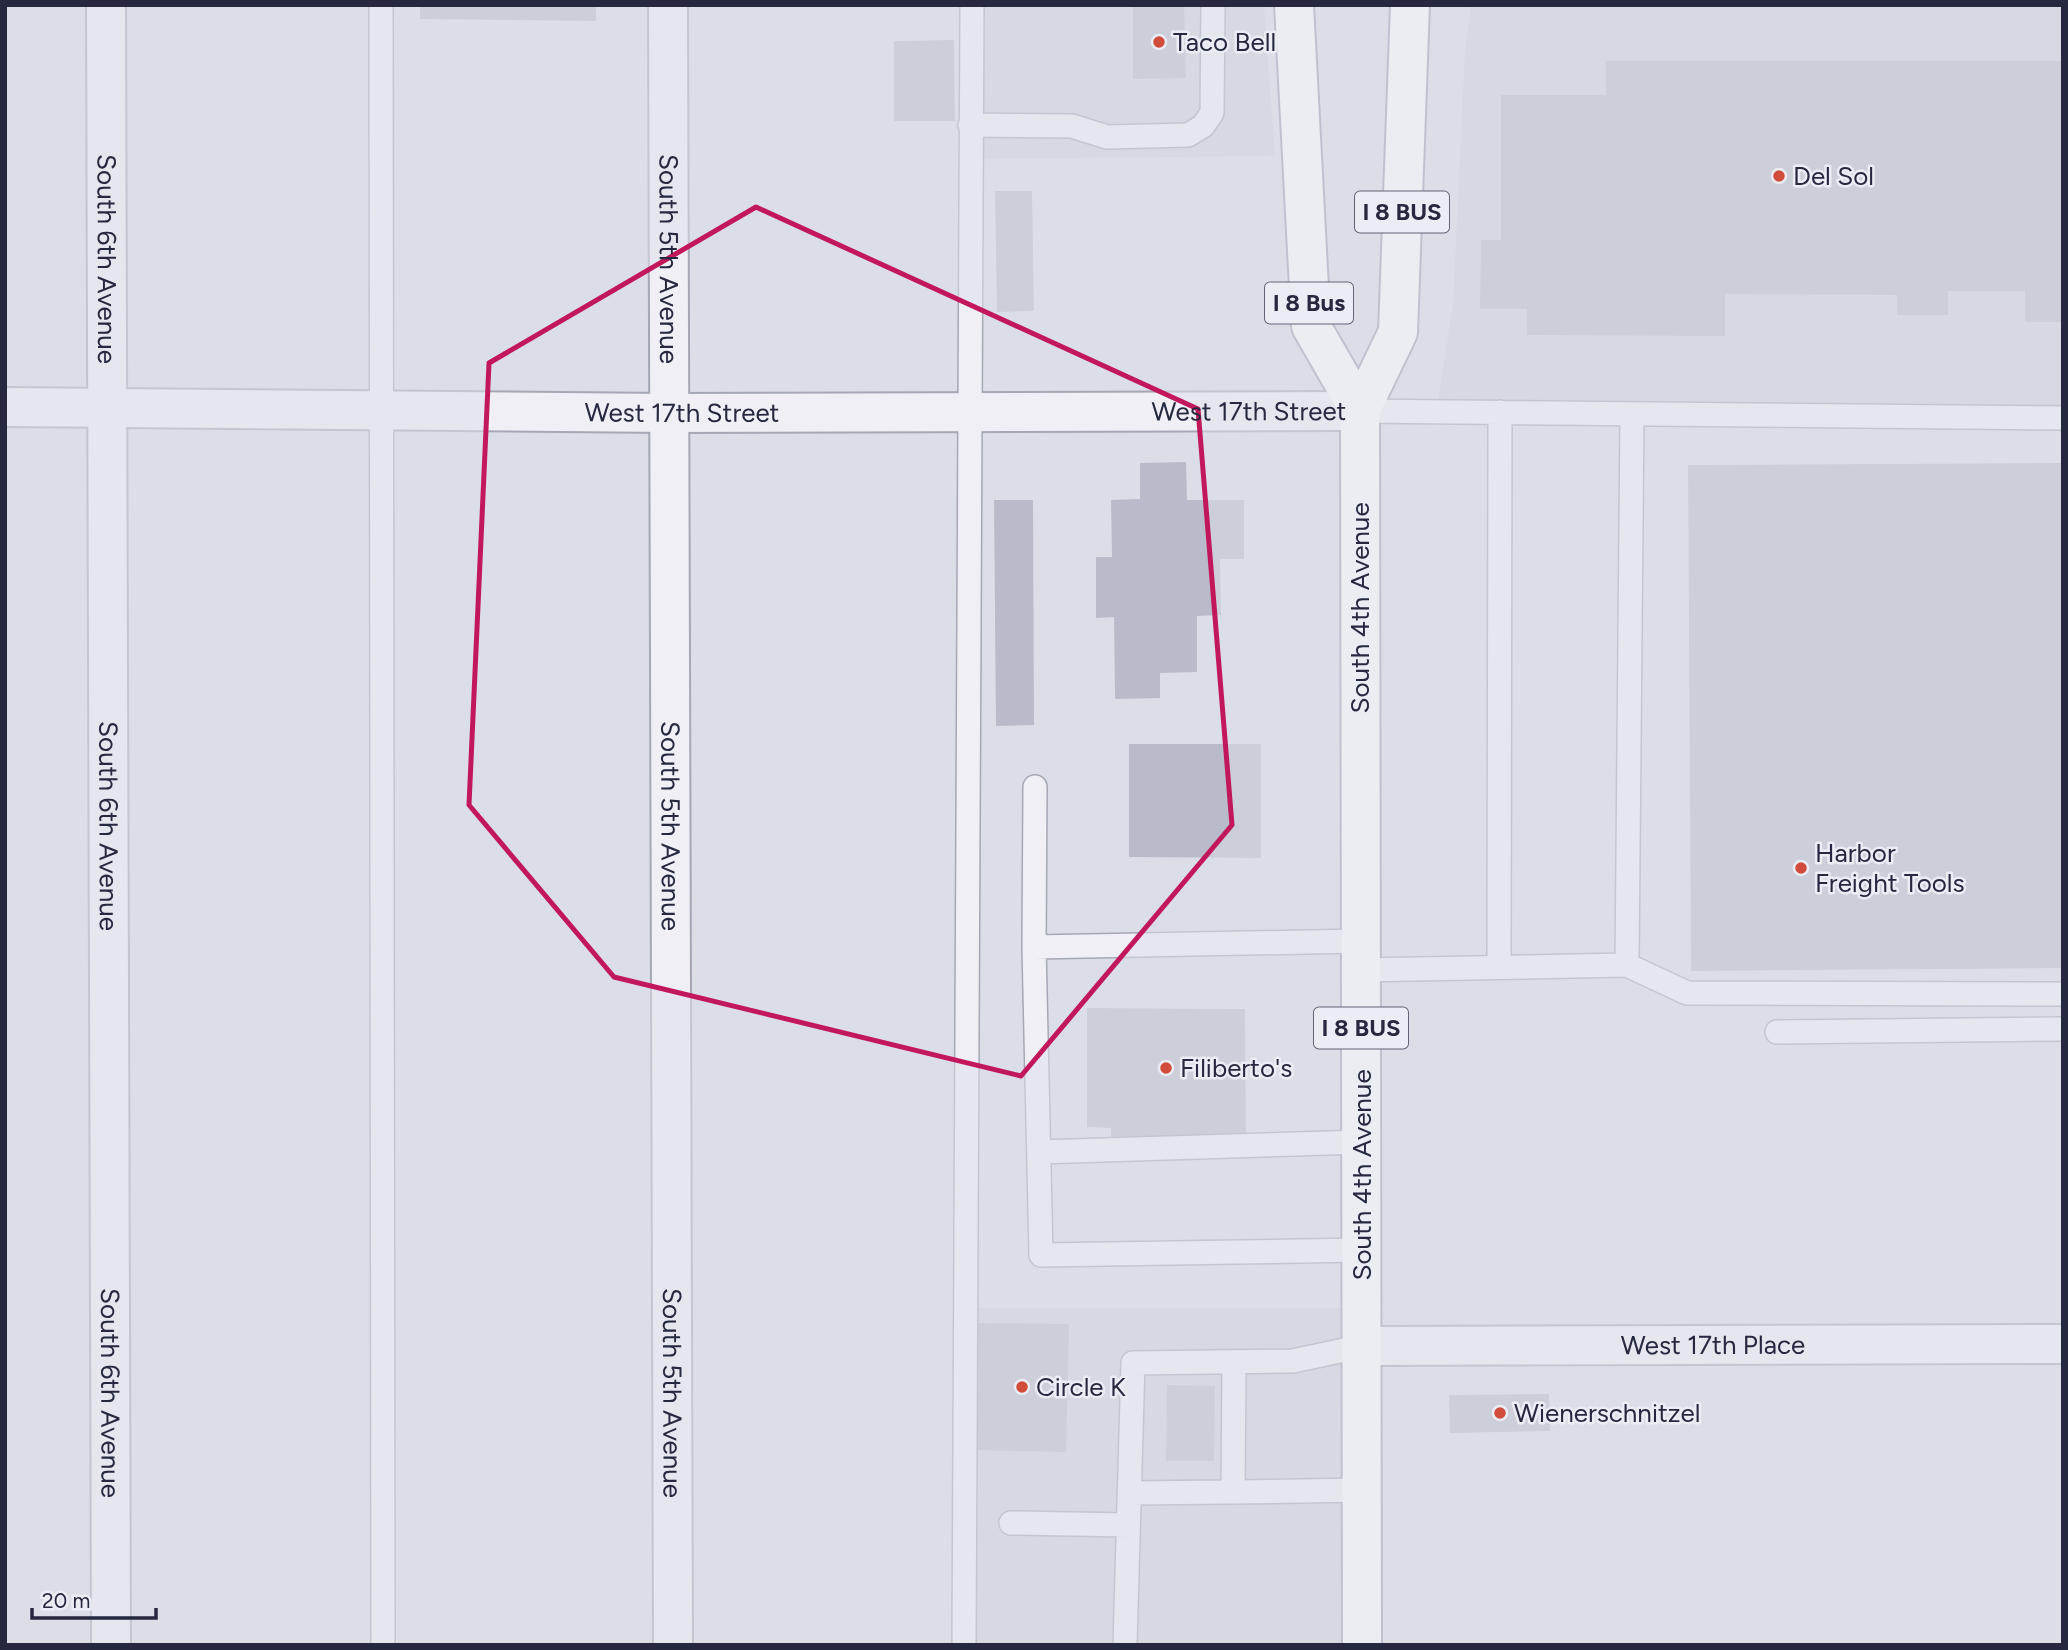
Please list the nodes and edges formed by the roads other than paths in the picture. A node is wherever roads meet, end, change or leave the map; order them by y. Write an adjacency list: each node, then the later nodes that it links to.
1 (106, 5): 10 (street, South 6th Avenue)
2 (381, 5): 11 (lane)
3 (668, 5): 15 (street, South 5th Avenue)
4 (972, 5): 8 (lane)
5 (1213, 5): 8 (lane)
6 (1294, 5): 13 (main road, South 4th Avenue / I 8 Bus)
7 (1410, 5): 13 (main road, South 4th Avenue / I 8 BUS)
8 (970, 125): 12 (lane)
9 (5, 407): 10 (street, West 17th Street)
10 (106, 407): 11 (street, West 17th Street); 37 (street, South 6th Avenue)
11 (379, 410): 15 (street, West 17th Street); 38 (lane)
12 (968, 410): 13 (street, West 17th Street); 15 (street, West 17th Street); 40 (lane)
13 (1360, 411): 14 (lane); 20 (main road, South 4th Avenue / I 8 BUS)
14 (1500, 412): 16 (lane); 22 (lane)
15 (668, 413): 39 (street, South 5th Avenue)
16 (1632, 414): 17 (lane); 21 (lane)
17 (2063, 418)
18 (1035, 787): 19 (lane)
19 (1034, 947): 20 (lane); 27 (lane)
20 (1360, 955): 22 (lane); 26 (main road, South 4th Avenue / I 8 BUS)
21 (1627, 965): 22 (lane); 23 (lane)
22 (1499, 967)
23 (2063, 994)
24 (2063, 1029): 25 (lane)
25 (1777, 1032)
26 (1362, 1142): 27 (lane); 28 (main road, South 4th Avenue / I 8 BUS)
27 (1039, 1152): 28 (lane)
28 (1362, 1250): 30 (main road, South 4th Avenue / I 8 BUS)
29 (2063, 1344): 30 (street, West 17th Place)
30 (1363, 1346): 31 (lane); 32 (main road, South 4th Avenue / I 8 BUS)
31 (1234, 1362): 33 (lane); 34 (lane)
32 (1363, 1490): 33 (lane); 42 (main road, South 4th Avenue / I 8 BUS)
33 (1233, 1492): 34 (lane)
34 (1129, 1493): 36 (lane)
35 (1011, 1523): 36 (lane)
36 (1128, 1525): 41 (lane)
37 (111, 1645)
38 (383, 1645)
39 (673, 1645)
40 (964, 1645)
41 (1125, 1645)
42 (1362, 1645)

